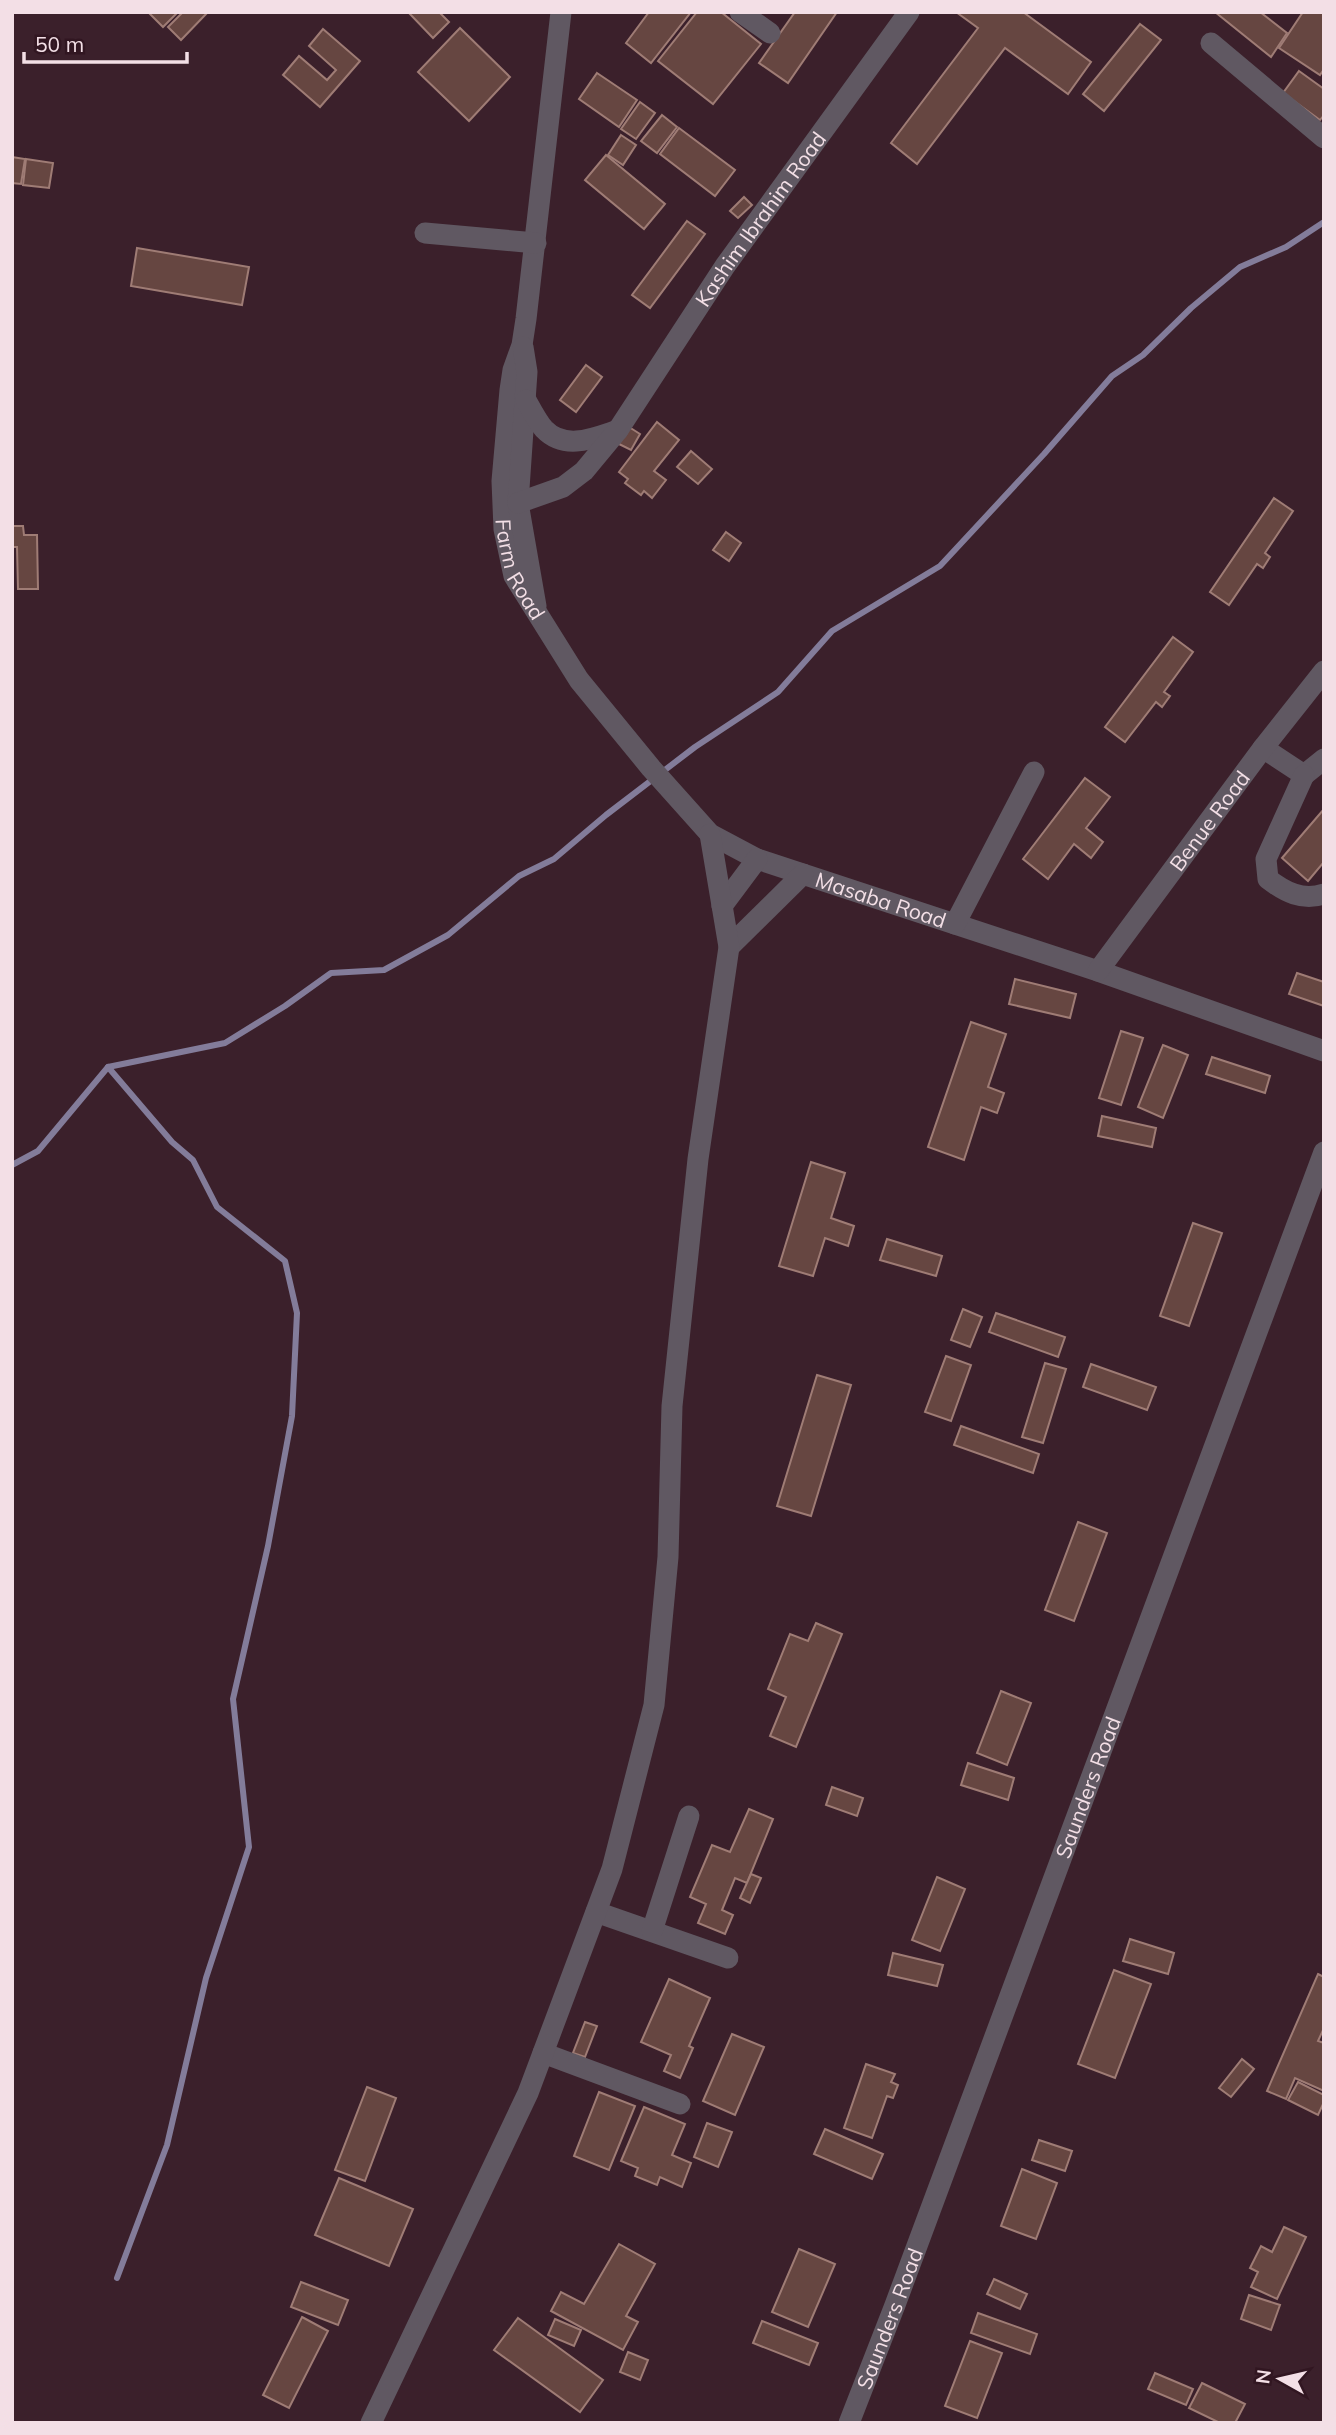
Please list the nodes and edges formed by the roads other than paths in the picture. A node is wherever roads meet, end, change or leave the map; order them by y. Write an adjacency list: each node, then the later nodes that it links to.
1 (561, 12): 8 (street, Farm Road)
2 (740, 12): 4 (street)
3 (909, 12): 11 (street, Kashim Ibrahim Road)
4 (770, 33)
5 (1211, 43): 6 (street)
6 (1324, 138)
7 (425, 233): 8 (street)
8 (536, 243): 9 (street, Farm Road)
9 (522, 345): 10 (street, Farm Road); 13 (street, Farm Road)
10 (526, 400): 11 (street); 12 (street, Farm Road)
11 (618, 430): 12 (street, Kashim Ibrahim Road)
12 (518, 503): 13 (street, Farm Road)
13 (537, 611): 19 (street, Masaba Road)
14 (1324, 671): 15 (street, Benue Road)
15 (1263, 748): 18 (street); 26 (street, Benue Road)
16 (1324, 759): 18 (street)
17 (1034, 772): 24 (street)
18 (1304, 775): 22 (street)
19 (710, 834): 20 (street, Masaba Road); 23 (street)
20 (757, 859): 21 (street, Masaba Road); 23 (street)
21 (803, 874): 24 (street, Masaba Road); 25 (street)
22 (1324, 894)
23 (722, 906): 25 (street)
24 (955, 924): 26 (street, Masaba Road)
25 (729, 947): 30 (street)
26 (1098, 971): 27 (street, Masaba Road)
27 (1324, 1051)
28 (1324, 1152): 36 (street, Saunders Road)
29 (689, 1816): 31 (street)
30 (596, 1912): 31 (street); 33 (street)
31 (652, 1931): 32 (street)
32 (727, 1958)
33 (543, 2053): 34 (street); 35 (street)
34 (680, 2104)
35 (371, 2423)
36 (849, 2423)

